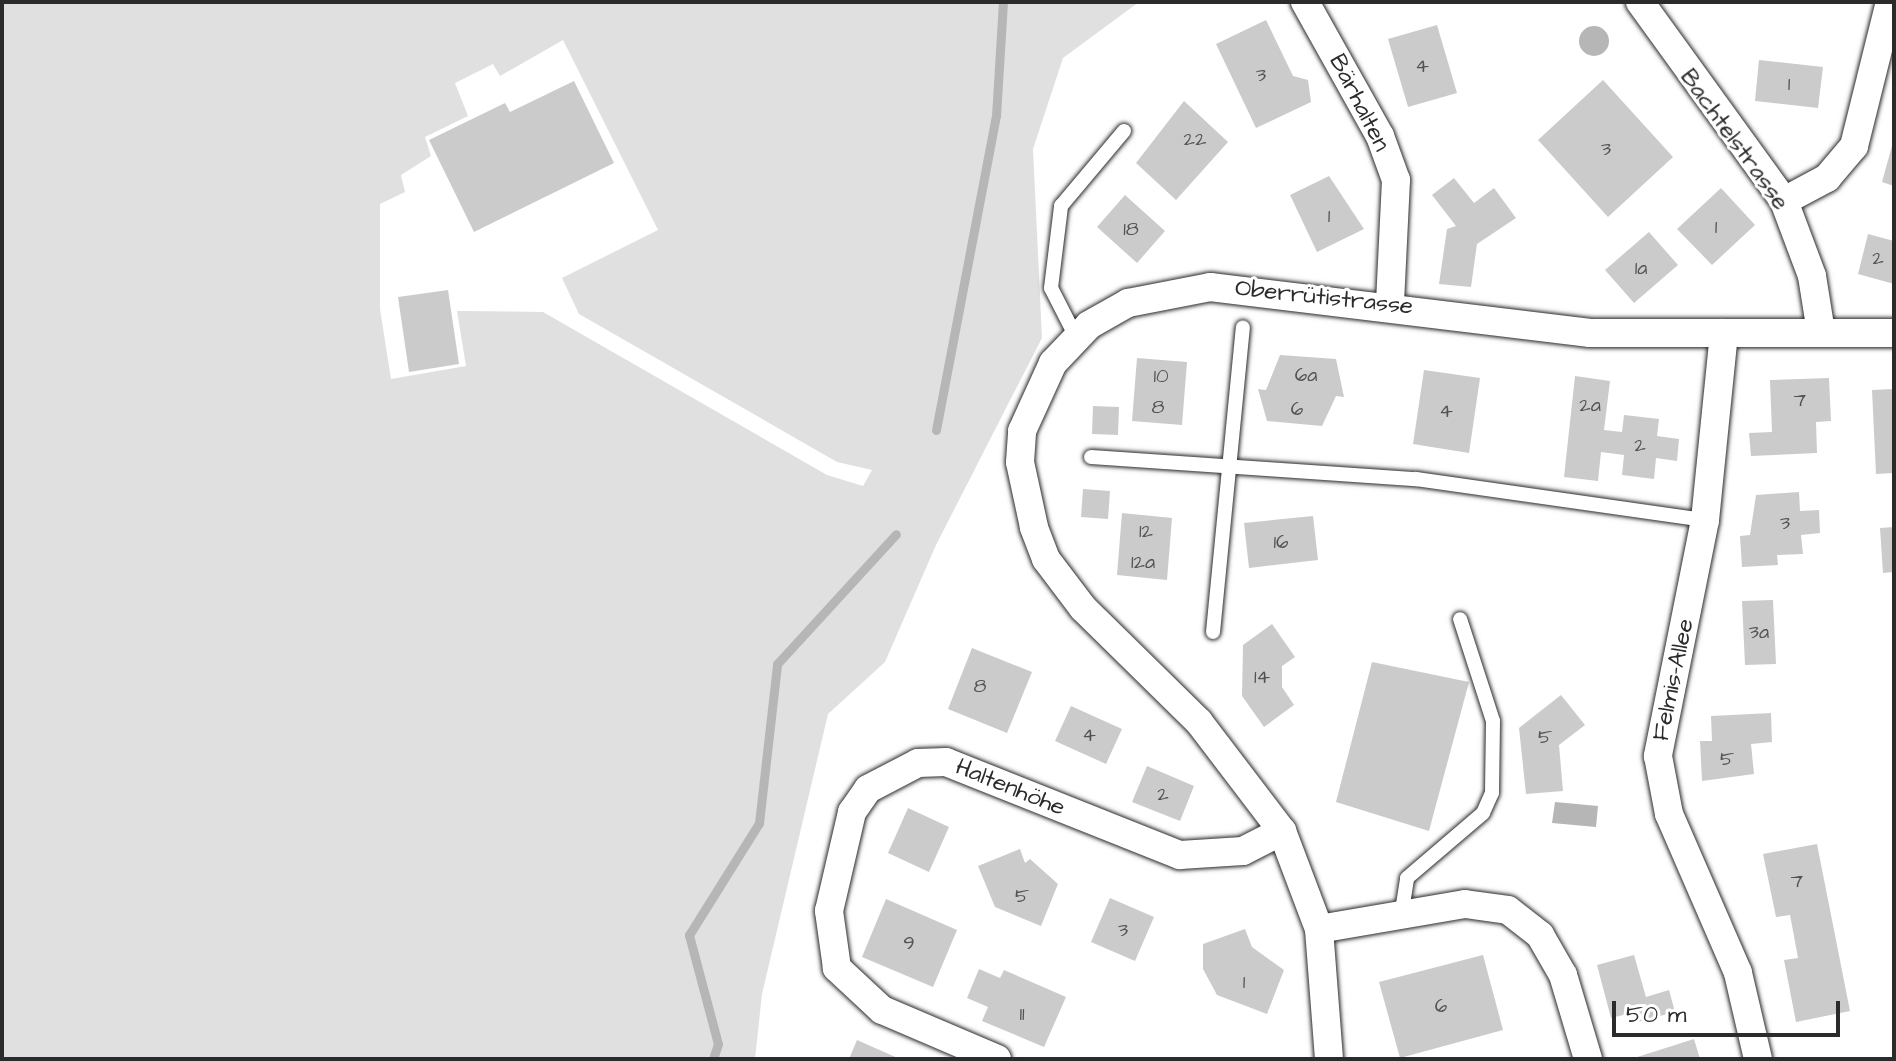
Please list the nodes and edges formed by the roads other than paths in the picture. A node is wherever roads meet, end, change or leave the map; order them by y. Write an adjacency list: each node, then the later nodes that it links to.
1 (1305, 2): 6 (street, Bärhalten)
2 (1640, 2): 5 (street, Bachtelstrasse)
3 (1890, 2): 5 (street)
4 (1124, 131): 11 (lane)
5 (1784, 201): 8 (street, Bachtelstrasse)
6 (1390, 304): 9 (street, Oberrütistrasse); 11 (street, Oberrütistrasse)
7 (1243, 327): 13 (lane)
8 (1821, 332): 9 (street, Oberrütistrasse); 10 (street, Oberrütistrasse)
9 (1724, 333): 14 (street, Felmis-Allee)
10 (1894, 333)
11 (1076, 337): 17 (street, Oberrütistrasse)
12 (1091, 457): 13 (lane)
13 (1229, 466): 14 (lane); 16 (lane)
14 (1705, 520): 23 (street, Felmis-Allee)
15 (1460, 619): 18 (lane)
16 (1213, 632)
17 (1282, 831): 19 (street, Oberrütistrasse); 20 (street, Haltenhöhe)
18 (1401, 917): 19 (street); 22 (street)
19 (1319, 929): 21 (street, Oberrütistrasse)
20 (997, 1059)
21 (1329, 1059)
22 (1588, 1059)
23 (1758, 1059)

